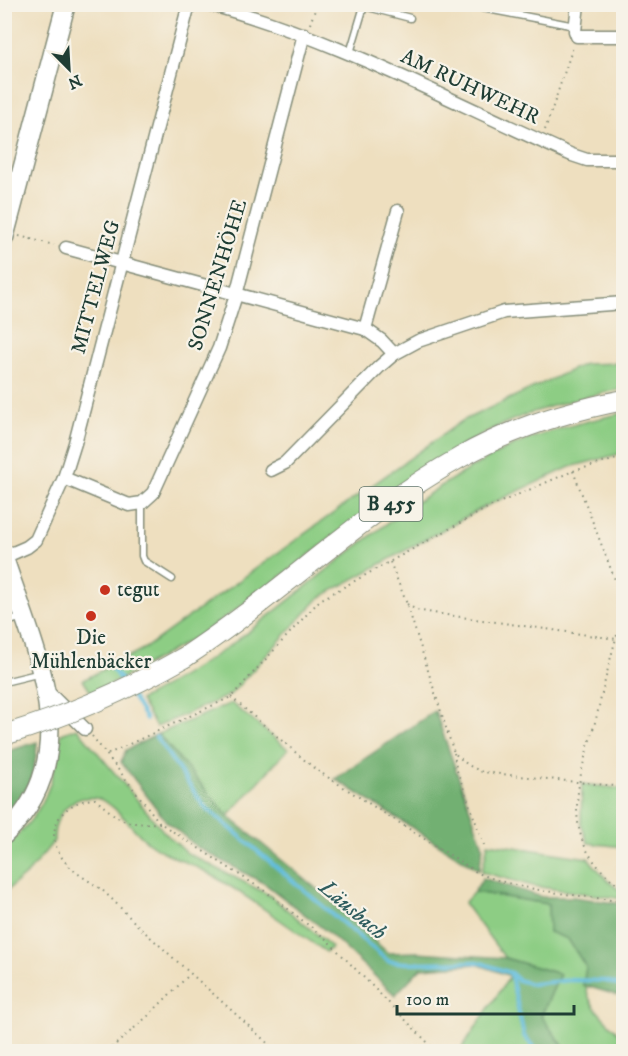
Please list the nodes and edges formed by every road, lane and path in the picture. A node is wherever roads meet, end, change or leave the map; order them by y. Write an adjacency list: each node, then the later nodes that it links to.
1 (66, 4): 15 (street)
2 (189, 4): 17 (street, MITTELWEG)
3 (208, 4): 9 (street, AM RUHWEHR)
4 (317, 4): 9 (path)
5 (578, 4): 8 (street)
6 (482, 8): 8 (lane)
7 (410, 18): 11 (lane)
8 (576, 31): 10 (street); 12 (path)
9 (304, 34): 11 (street, AM RUHWEHR); 18 (street, SONNENHÖHE)
10 (624, 36)
11 (350, 53): 12 (street, AM RUHWEHR)
12 (541, 142): 13 (street, AM RUHWEHR)
13 (624, 160)
14 (398, 211): 20 (street)
15 (5, 234): 16 (path)
16 (66, 248): 17 (street)
17 (123, 264): 18 (street); 26 (street, MITTELWEG)
18 (236, 296): 20 (street); 27 (street, SONNENHÖHE)
19 (624, 303): 21 (street)
20 (365, 330): 21 (street)
21 (394, 354): 24 (street)
22 (624, 399): 42 (main road, B 455, bridge)
23 (624, 457): 25 (path)
24 (271, 470)
25 (573, 471): 29 (path); 31 (path)
26 (64, 478): 27 (street); 28 (street, MITTELWEG)
27 (142, 503): 30 (lane)
28 (4, 558): 34 (street)
29 (390, 562): 32 (path); 40 (path)
30 (172, 579)
31 (624, 603)
32 (407, 604): 36 (path); 43 (path)
33 (624, 612): 36 (path)
34 (24, 617): 35 (lane); 37 (street)
35 (4, 623)
36 (616, 639): 45 (path)
37 (41, 673): 38 (lane); 39 (street)
38 (4, 682)
39 (47, 691): 41 (street); 48 (street)
40 (231, 697): 44 (path); 51 (path)
41 (85, 729): 44 (path)
42 (4, 735)
43 (454, 753): 45 (path); 49 (path)
44 (108, 754): 47 (path)
45 (580, 782): 46 (path); 50 (path)
46 (624, 787)
47 (160, 823): 52 (path); 53 (path)
48 (4, 835)
49 (484, 845)
50 (624, 889)
51 (624, 902)
52 (190, 974): 54 (path); 55 (path)
53 (436, 1051)
54 (107, 1052)
55 (277, 1052)

